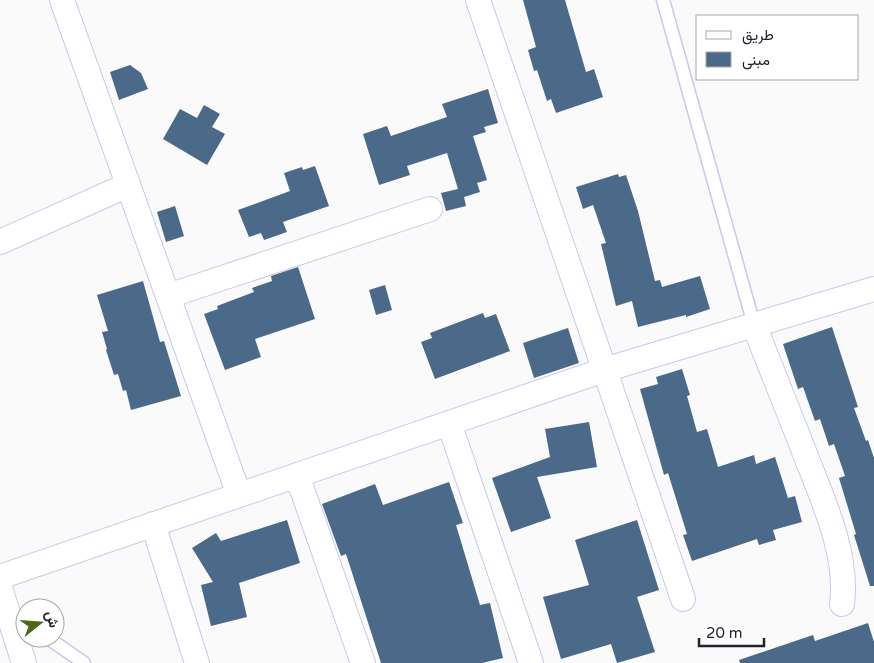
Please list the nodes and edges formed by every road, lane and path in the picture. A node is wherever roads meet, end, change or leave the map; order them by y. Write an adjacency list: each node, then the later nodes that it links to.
1 (62, 0): 4 (street)
2 (478, 0): 10 (street)
3 (663, 0): 9 (lane)
4 (128, 185): 6 (street); 8 (street)
5 (430, 209): 8 (street)
6 (0, 242)
7 (874, 289): 9 (street)
8 (168, 296): 13 (street)
9 (754, 325): 10 (street); 17 (street)
10 (604, 370): 11 (street); 16 (street)
11 (449, 423): 12 (street); 24 (street)
12 (297, 475): 13 (street); 23 (street)
13 (239, 495): 14 (street)
14 (153, 524): 15 (street); 22 (street)
15 (0, 577)
16 (683, 600)
17 (842, 604)
18 (11, 606): 20 (street)
19 (62, 648): 21 (lane)
20 (24, 663)
21 (84, 663)
22 (198, 663)
23 (363, 663)
24 (531, 663)

